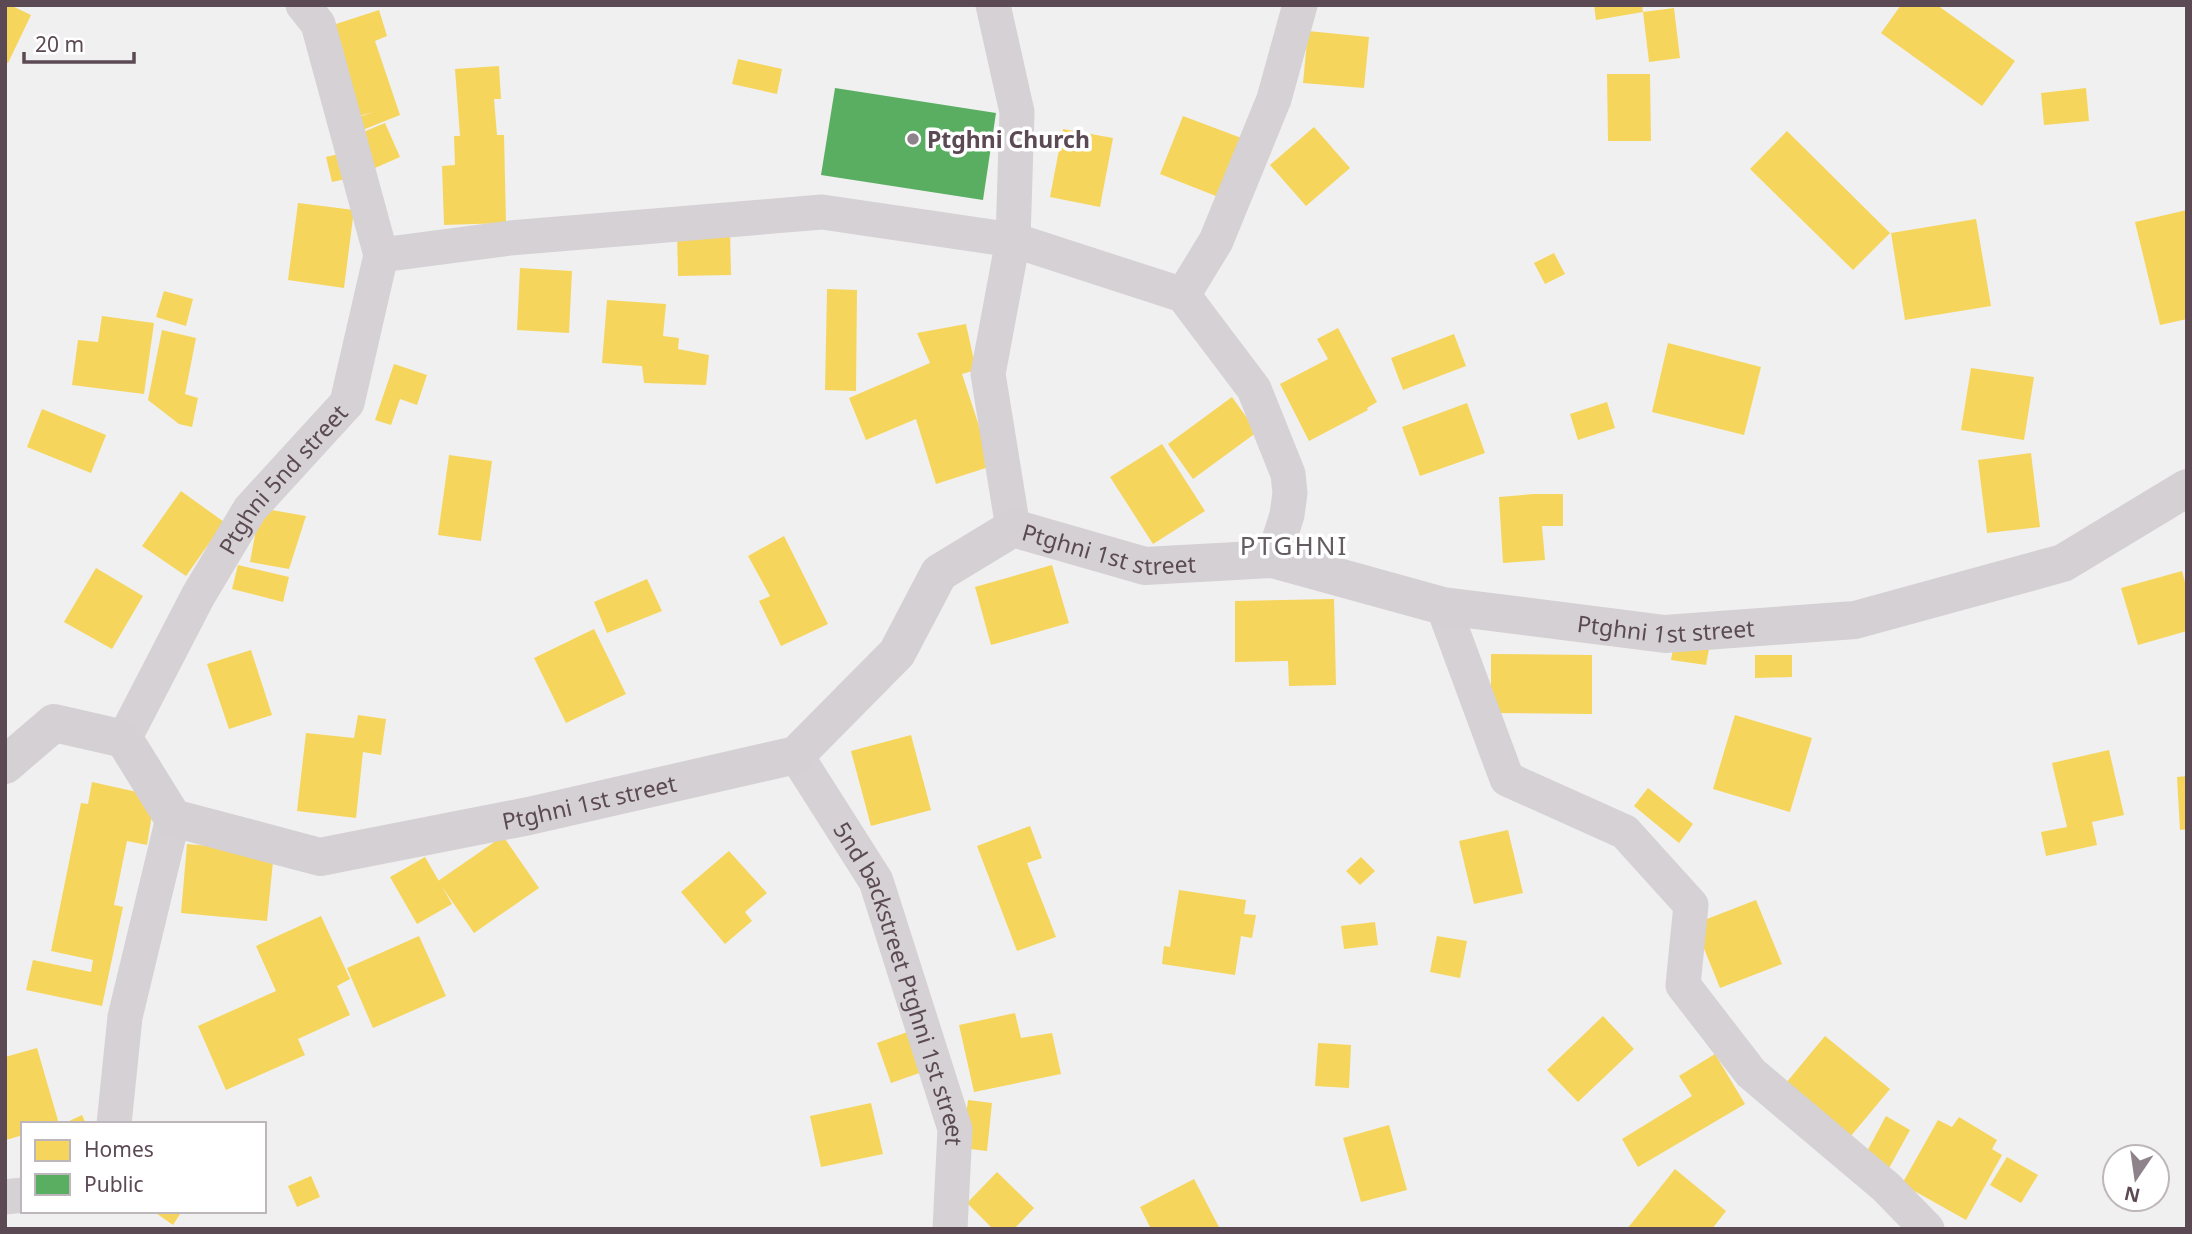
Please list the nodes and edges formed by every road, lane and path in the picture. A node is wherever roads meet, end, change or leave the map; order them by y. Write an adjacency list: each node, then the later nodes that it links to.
1 (303, 5): 5 (street, Ptghni 5nd street)
2 (993, 5): 4 (street)
3 (1300, 5): 6 (street)
4 (1013, 240): 5 (street); 6 (street); 8 (street)
5 (381, 255): 11 (street, Ptghni 5nd street)
6 (1182, 295): 9 (street)
7 (2187, 488): 10 (street, Ptghni 1st street)
8 (1013, 528): 9 (street, Ptghni 1st street); 12 (street, Ptghni 1st street)
9 (1273, 559): 10 (street, Ptghni 1st street)
10 (1443, 606): 17 (street)
11 (124, 739): 13 (street); 14 (street)
12 (796, 755): 14 (street, Ptghni 1st street); 16 (street, 5nd backstreet Ptghni 1st street)
13 (5, 765)
14 (173, 818): 15 (street)
15 (114, 1122)
16 (950, 1229)
17 (1927, 1229)

